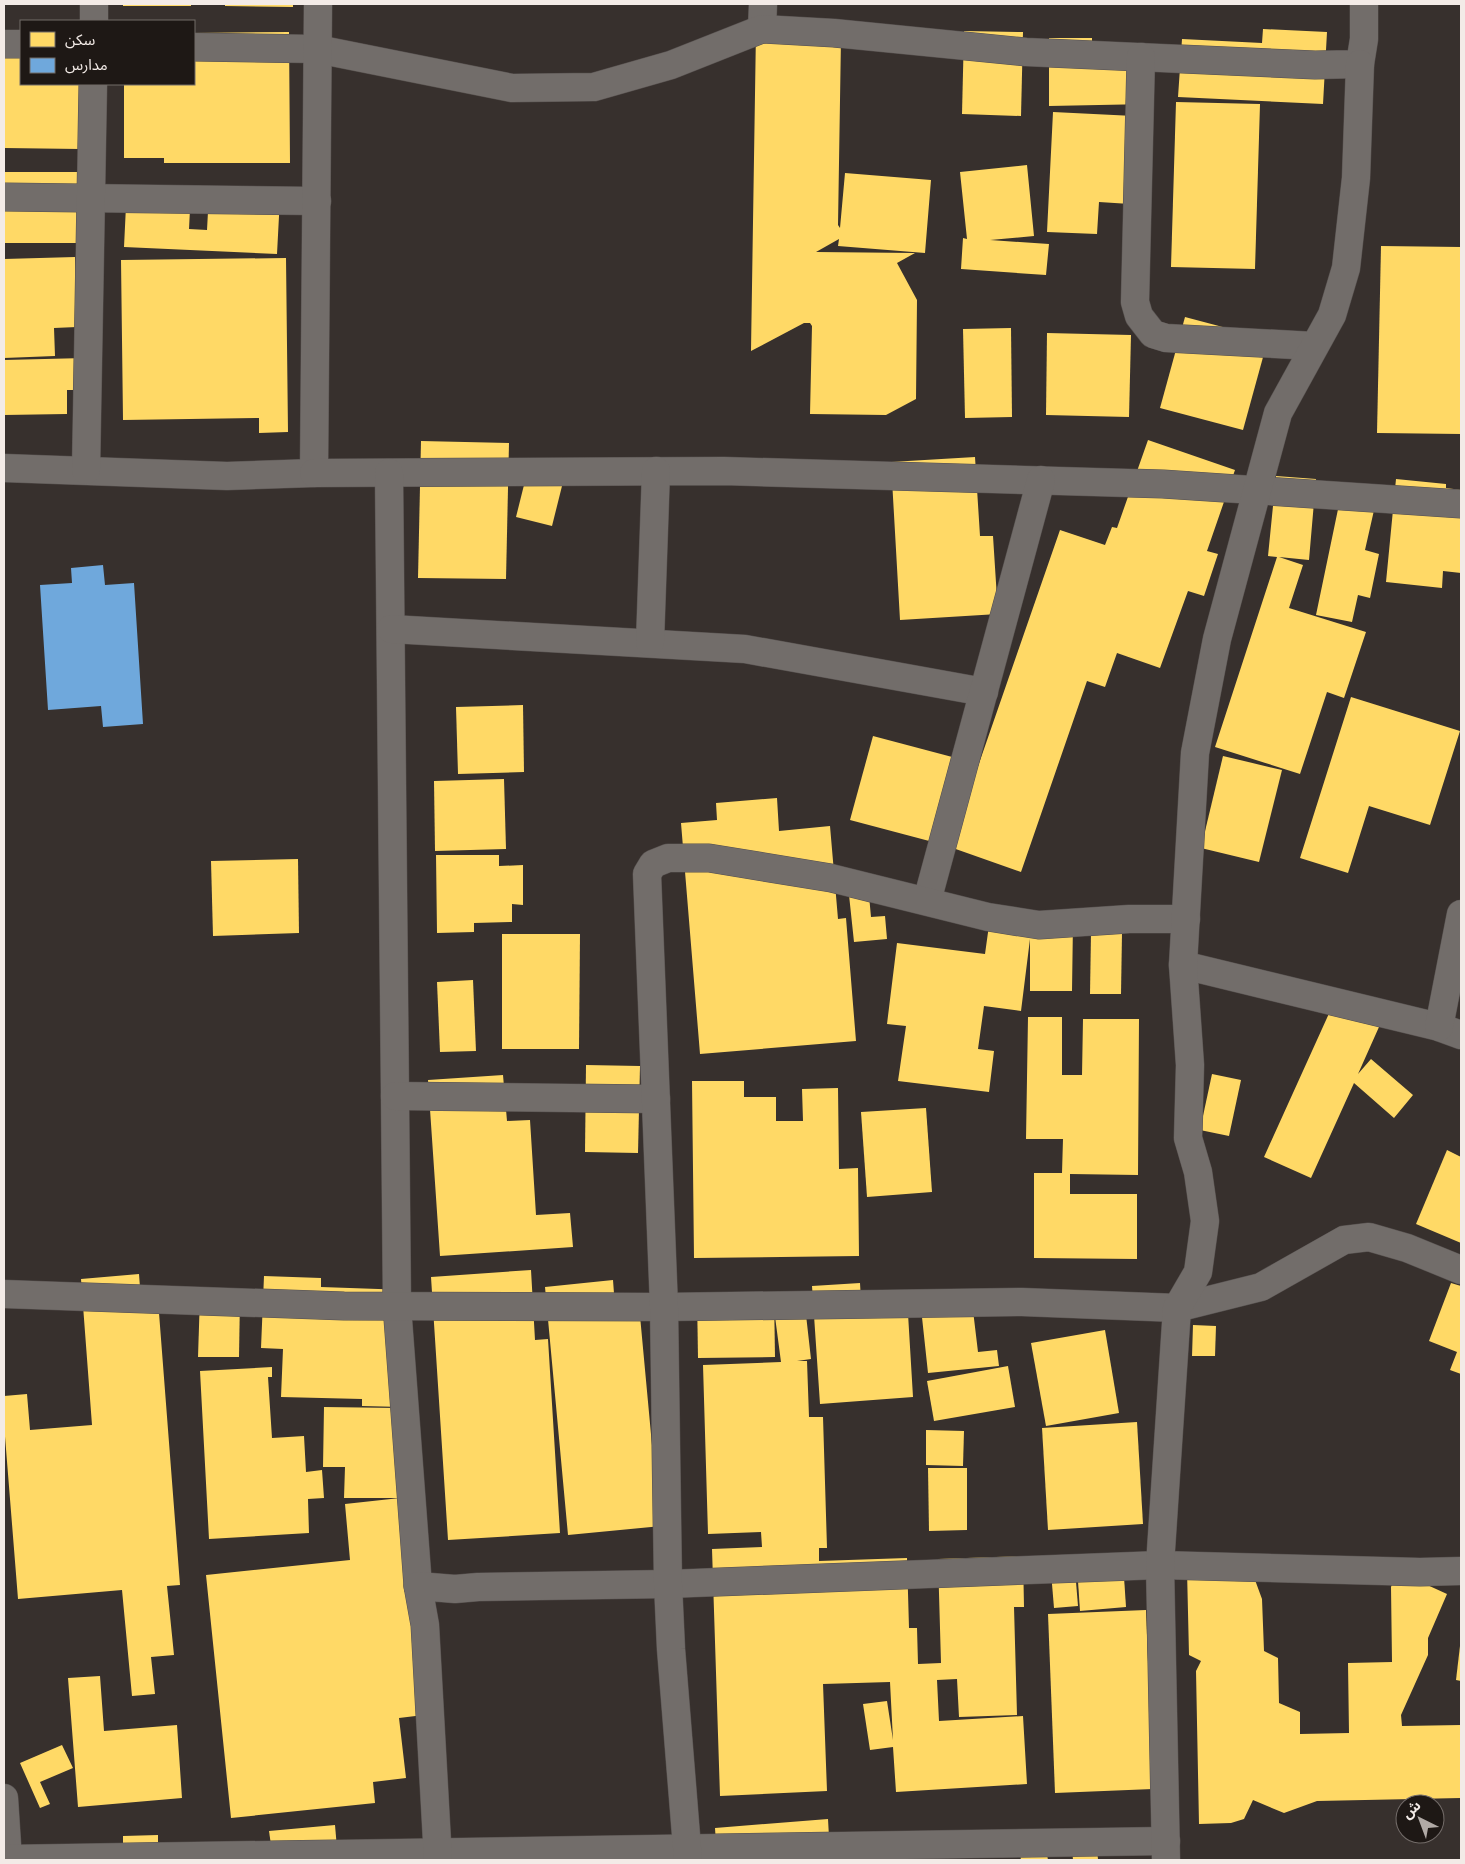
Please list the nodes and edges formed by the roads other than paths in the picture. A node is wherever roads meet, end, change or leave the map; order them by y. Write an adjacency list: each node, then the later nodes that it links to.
1 (94, 4): 5 (street)
2 (318, 4): 9 (street)
3 (1364, 4): 11 (street)
4 (762, 16): 9 (street); 10 (street)
5 (94, 20)
6 (4, 44): 7 (street)
7 (20, 44)
8 (195, 47): 9 (street)
9 (317, 48): 15 (street)
10 (1141, 57): 11 (street); 16 (street)
11 (1360, 64): 16 (street)
12 (93, 85): 14 (street)
13 (4, 197): 14 (street)
14 (91, 199): 15 (street); 18 (street)
15 (316, 201): 21 (street)
16 (1314, 346): 23 (street)
17 (4, 468): 18 (street)
18 (86, 470): 21 (street)
19 (656, 471): 20 (street); 22 (street); 26 (street)
20 (389, 472): 21 (street); 25 (street)
21 (314, 473)
22 (1041, 480): 23 (street); 27 (street)
23 (1257, 491): 24 (street); 30 (street)
24 (1461, 504)
25 (391, 629): 26 (street); 33 (street)
26 (650, 642): 27 (street)
27 (984, 692): 28 (street)
28 (927, 902): 30 (street); 34 (street)
29 (1461, 914): 32 (street)
30 (1186, 919): 31 (street)
31 (1184, 966): 32 (street); 39 (street)
32 (1450, 1031)
33 (395, 1096): 34 (street); 37 (street)
34 (656, 1099): 38 (street)
35 (1461, 1270): 39 (street)
36 (4, 1294): 37 (street)
37 (397, 1306): 38 (street); 43 (street)
38 (664, 1308): 39 (street); 42 (street)
39 (1177, 1308): 40 (street)
40 (1160, 1565): 41 (street); 42 (street); 45 (street)
41 (1461, 1571)
42 (668, 1584): 43 (street); 46 (street)
43 (418, 1586): 47 (street)
44 (4, 1798): 49 (street)
45 (1166, 1851): 46 (street)
46 (688, 1854): 47 (street)
47 (438, 1856): 48 (street)
48 (204, 1858): 49 (street)
49 (7, 1859)

